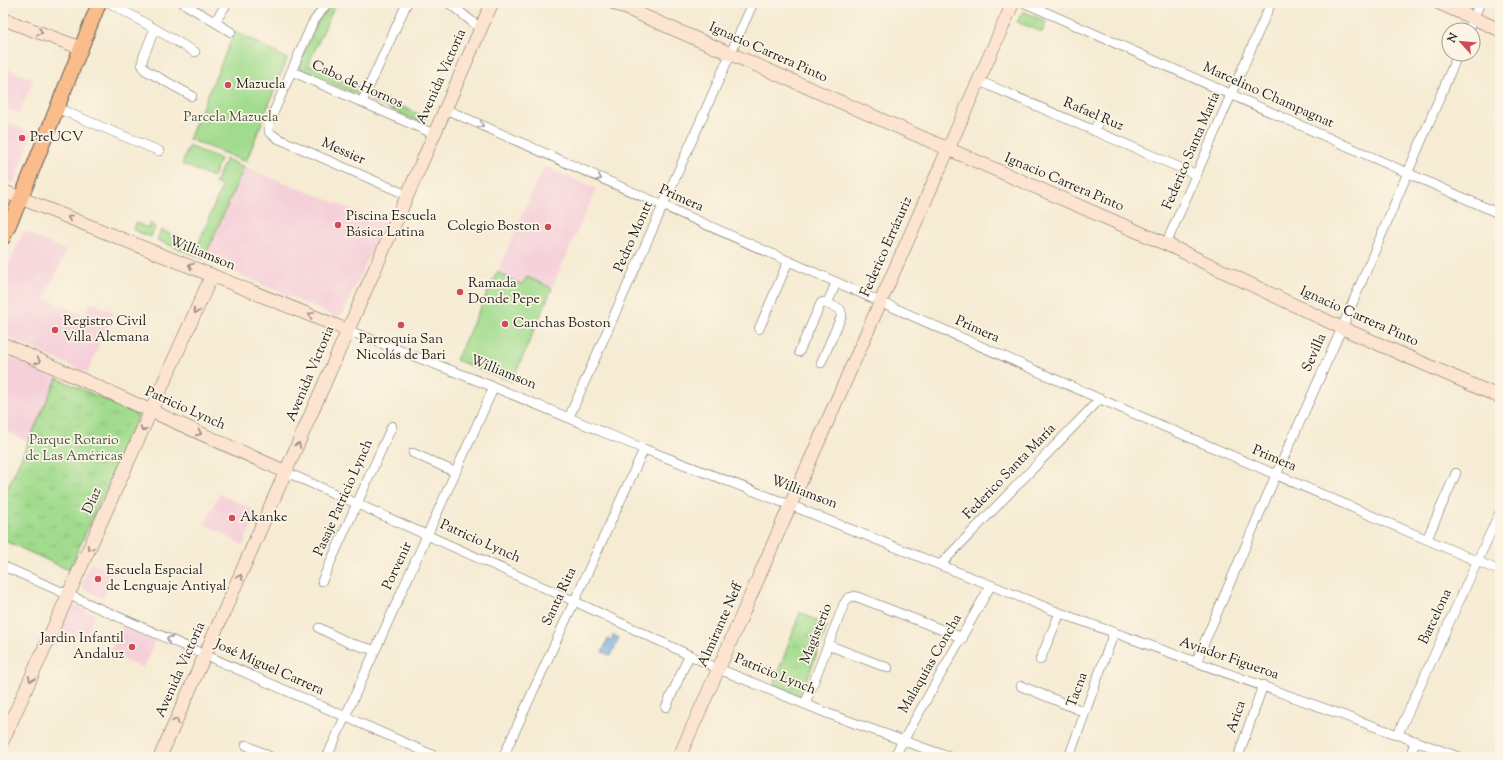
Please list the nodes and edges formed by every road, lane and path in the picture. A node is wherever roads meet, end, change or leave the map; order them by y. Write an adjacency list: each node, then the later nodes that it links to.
1 (99, 3): 25 (main road)
2 (110, 3): 22 (street)
3 (183, 3): 17 (street)
4 (227, 3): 17 (street)
5 (327, 3): 29 (street)
6 (407, 3): 33 (street)
7 (449, 3): 21 (street)
8 (492, 3): 21 (street, Avenida Victoria)
9 (614, 3): 27 (street, Ignacio Carrera Pinto)
10 (753, 3): 27 (street, Pedro Montt)
11 (1013, 3): 30 (street, Federico Errázuriz)
12 (1025, 3): 31 (street, Marcelino Champagnat)
13 (1271, 3): 31 (street, Federico Santa María)
14 (1440, 3): 18 (street)
15 (1480, 3): 19 (street)
16 (3, 19): 25 (street, one-way to 25)
17 (215, 22): 24 (street)
18 (1468, 22)
19 (1472, 22)
20 (1481, 26): 23 (street)
21 (481, 29): 35 (street, Avenida Victoria)
22 (154, 30): 26 (street); 32 (street)
23 (1500, 30)
24 (231, 32)
25 (81, 48): 34 (main road)
26 (195, 52)
27 (731, 54): 39 (street, Ignacio Carrera Pinto); 46 (street, Pedro Montt)
28 (1455, 62): 41 (street, Sevilla)
29 (291, 71): 33 (street, Cabo de Hornos); 44 (street, Messier)
30 (979, 81): 37 (street, Rafael Ruz); 39 (street, Federico Errázuriz)
31 (1231, 94): 41 (street, Marcelino Champagnat); 42 (street, Federico Santa María)
32 (192, 96)
33 (362, 102): 38 (street, Cabo de Hornos)
34 (57, 108): 40 (street); 45 (main road)
35 (445, 109): 38 (street, Avenida Victoria); 46 (street, Primera, one-way to 46)
36 (1100, 118): 37 (street)
37 (1094, 131): 42 (street, Rafael Ruz)
38 (434, 134): 44 (street, Avenida Victoria)
39 (948, 150): 49 (street, Ignacio Carrera Pinto); 53 (street, Federico Errázuriz)
40 (159, 151)
41 (1407, 172): 47 (street, Marcelino Champagnat); 56 (street, Sevilla)
42 (1197, 175): 49 (street, Federico Santa María)
43 (3, 191): 45 (street, Williamson)
44 (407, 195): 57 (street, Avenida Victoria)
45 (21, 198): 48 (main road); 51 (street, Williamson, one-way to 45)
46 (663, 206): 50 (street, Primera); 65 (street, Pedro Montt)
47 (1500, 214)
48 (3, 238)
49 (1166, 244): 56 (street, Ignacio Carrera Pinto)
50 (788, 262): 52 (street, Primera); 55 (street)
51 (212, 275): 57 (street, Williamson, one-way to 51); 64 (street, Díaz, one-way to 64)
52 (836, 283): 53 (street, Primera); 54 (street)
53 (880, 302): 63 (street, Primera); 74 (street, Federico Errázuriz)
54 (827, 304): 59 (street); 60 (street)
55 (759, 328)
56 (1342, 328): 62 (street, Ignacio Carrera Pinto); 72 (street, Sevilla)
57 (347, 330): 61 (street, Williamson); 69 (street, Avenida Victoria, one-way to 57)
58 (3, 344): 64 (street, Patricio Lynch, one-way to 64)
59 (799, 352)
60 (821, 363)
61 (494, 387): 65 (street, Williamson); 70 (street, Porvenir)
62 (1500, 397)
63 (1100, 399): 72 (street, Primera); 79 (street, Federico Santa María)
64 (151, 412): 69 (street, Patricio Lynch, one-way to 69); 84 (street, Díaz, one-way to 84)
65 (568, 417): 67 (street, Williamson)
66 (392, 426): 73 (street, Pasaje Patricio Lynch)
67 (644, 449): 74 (street, Williamson); 85 (street, Santa Rita)
68 (413, 453): 70 (street)
69 (286, 472): 73 (street, Patricio Lynch); 92 (street, Avenida Victoria, one-way to 69)
70 (455, 472): 76 (street, Porvenir)
71 (1456, 473): 77 (street)
72 (1276, 475): 77 (street, Primera); 95 (street, Sevilla)
73 (358, 504): 76 (street, Patricio Lynch); 82 (street, Pasaje Patricio Lynch)
74 (790, 505): 79 (street, Williamson); 97 (street, Almirante Neff)
75 (1500, 512): 78 (street, Barcelona)
76 (427, 536): 85 (street, Patricio Lynch); 91 (street, Porvenir)
77 (1427, 539): 78 (street, Primera)
78 (1477, 561): 81 (street, Primera); 104 (street, Barcelona)
79 (940, 565): 83 (street, Williamson)
80 (3, 566): 84 (street, José Miguel Carrera)
81 (1500, 572)
82 (322, 581)
83 (991, 585): 86 (street, Aviador Figueroa); 89 (street, Malaquías Concha)
84 (69, 594): 92 (street, José Miguel Carrera, one-way to 84); 105 (street, Díaz, one-way to 105)
85 (574, 601): 93 (street, Patricio Lynch); 113 (street, Santa Rita)
86 (1060, 613): 88 (street, Aviador Figueroa); 94 (street)
87 (318, 628): 91 (street)
88 (1114, 632): 95 (street, Aviador Figueroa); 102 (street, Tacna)
89 (963, 638): 90 (street, Magisterio); 106 (street, Malaquías Concha)
90 (828, 645): 96 (street); 100 (street, Magisterio)
91 (374, 650): 103 (street, Porvenir)
92 (205, 655): 103 (street, José Miguel Carrera); 109 (street, Avenida Victoria, one-way to 92)
93 (689, 656): 97 (street, Patricio Lynch); 101 (street)
94 (1040, 660)
95 (1196, 662): 98 (street, Aviador Figueroa)
96 (888, 668)
97 (719, 669): 100 (street, Patricio Lynch); 114 (street, Almirante Neff)
98 (1263, 685): 104 (street, Aviador Figueroa); 118 (street, Arica)
99 (1021, 686): 102 (street)
100 (805, 704): 106 (street, Patricio Lynch)
101 (666, 707)
102 (1085, 712): 117 (street, Tacna)
103 (345, 717): 111 (street, Porvenir); 112 (street, José Miguel Carrera)
104 (1398, 734): 107 (street, Aviador Figueroa)
105 (3, 740)
106 (903, 740): 115 (street, Malaquías Concha); 116 (street, Patricio Lynch)
107 (1415, 741): 119 (street); 120 (street, Aviador Figueroa)
108 (246, 745): 110 (street)
109 (160, 757)
110 (271, 757)
111 (327, 757)
112 (437, 757)
113 (503, 757)
114 (679, 757)
115 (894, 757)
116 (949, 757)
117 (1069, 757)
118 (1238, 757)
119 (1410, 757)
120 (1459, 757)

